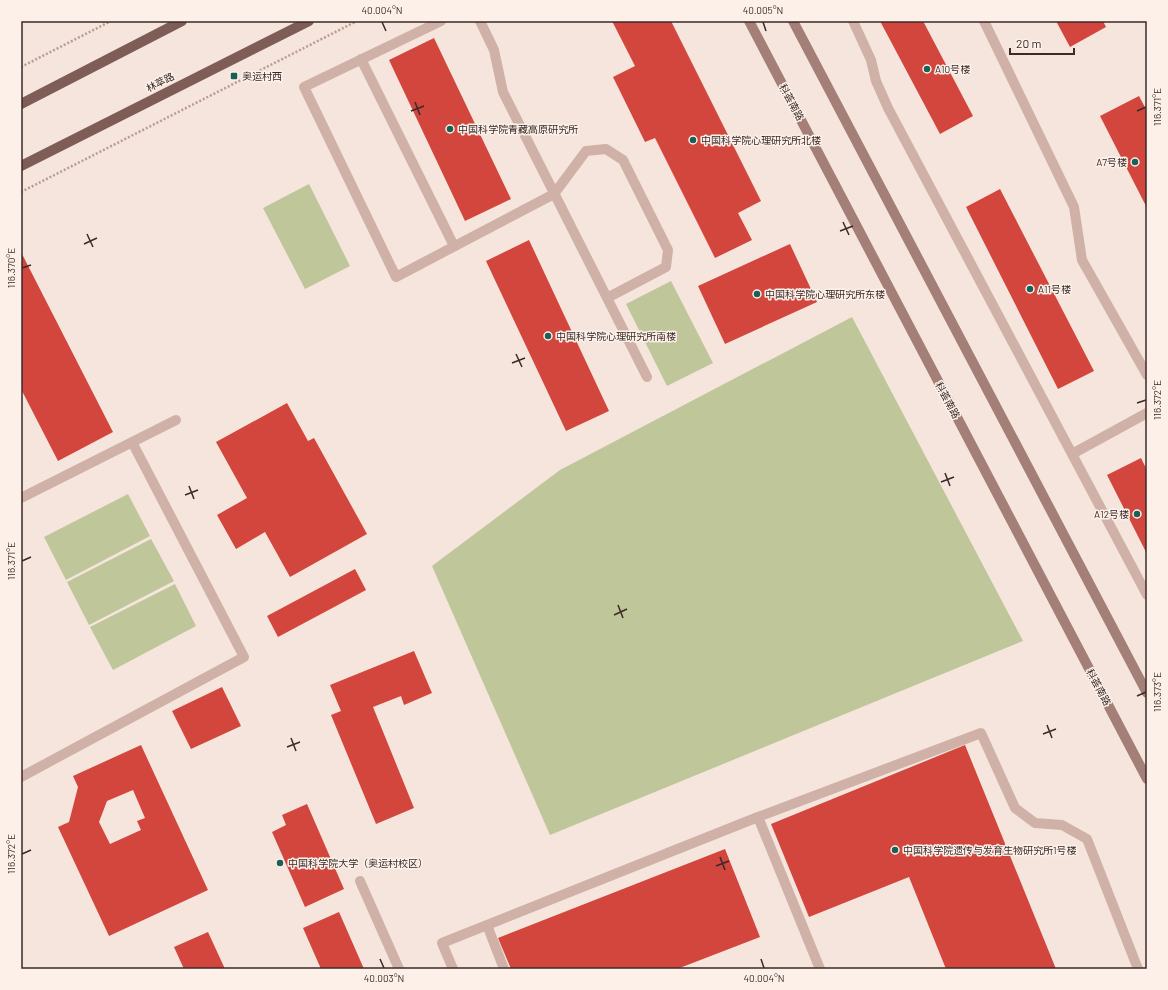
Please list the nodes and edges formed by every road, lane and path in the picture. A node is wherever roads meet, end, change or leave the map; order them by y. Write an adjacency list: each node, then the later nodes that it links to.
1 (111, 21): 12 (path)
2 (182, 21): 13 (main road)
3 (309, 21): 14 (main road, 林萃路)
4 (357, 21): 15 (path)
5 (441, 21): 11 (street)
6 (480, 21): 16 (street)
7 (749, 21): 29 (street, 科荟南路)
8 (793, 21): 27 (street)
9 (853, 21): 24 (street)
10 (984, 21): 19 (street)
11 (361, 60): 17 (street); 17 (street)
12 (21, 67)
13 (21, 104)
14 (21, 166)
15 (21, 192)
16 (554, 194): 17 (street); 18 (street); 18 (street)
17 (454, 246)
18 (607, 298): 20 (street)
19 (1147, 375)
20 (647, 377)
21 (1147, 413): 24 (street)
22 (176, 420): 23 (street)
23 (132, 442): 25 (street); 28 (street)
24 (1072, 454): 26 (street)
25 (21, 498)
26 (1147, 594)
27 (1147, 693)
28 (21, 777)
29 (1147, 779)
30 (758, 817): 32 (street); 36 (street); 37 (street)
31 (360, 881): 33 (street)
32 (487, 925): 34 (street); 35 (street)
33 (398, 969)
34 (453, 969)
35 (504, 969)
36 (820, 969)
37 (1138, 969)

